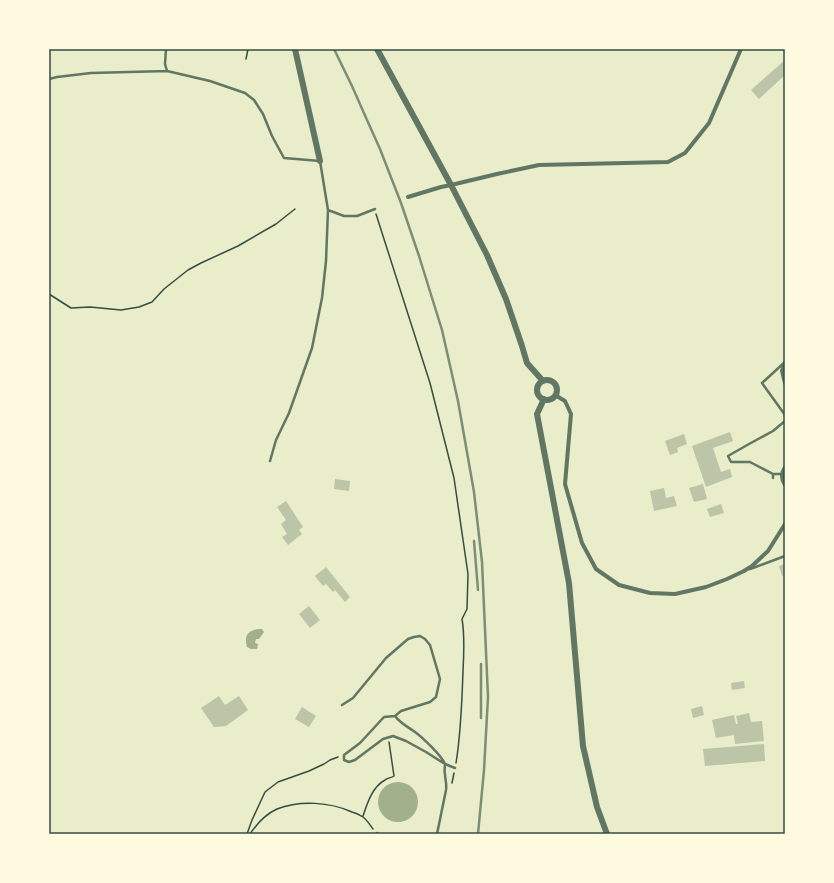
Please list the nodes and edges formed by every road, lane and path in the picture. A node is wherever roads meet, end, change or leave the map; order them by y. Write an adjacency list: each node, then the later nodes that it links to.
1 (166, 49): 7 (lane)
2 (248, 49): 6 (path)
3 (295, 49): 9 (street)
4 (377, 49): 10 (street)
5 (741, 49): 10 (street)
6 (246, 59)
7 (167, 71): 8 (lane); 9 (lane)
8 (49, 79)
9 (320, 161): 14 (lane)
10 (451, 185): 11 (street); 17 (street)
11 (408, 197)
12 (295, 209): 15 (path)
13 (375, 209): 14 (lane); 37 (path)
14 (328, 210): 23 (lane)
15 (49, 294)
16 (785, 362): 18 (street); 21 (lane)
17 (543, 381): 19 (street); 20 (street)
18 (785, 383)
19 (555, 395): 20 (street); 31 (street)
20 (544, 399): 44 (street)
21 (785, 416)
22 (785, 421): 25 (lane)
23 (270, 461)
24 (785, 467): 26 (street)
25 (773, 474): 26 (lane); 27 (lane)
26 (782, 474): 28 (street)
27 (773, 478)
28 (783, 484)
29 (785, 524): 31 (street)
30 (785, 556): 31 (lane)
31 (744, 571)
32 (342, 705): 33 (lane)
33 (395, 716): 35 (lane); 36 (lane)
34 (389, 737): 35 (lane); 36 (lane); 39 (path)
35 (344, 755): 40 (path)
36 (445, 764): 37 (lane); 43 (lane)
37 (455, 768): 38 (path)
38 (452, 782)
39 (362, 816): 41 (path); 42 (path)
40 (247, 834)
41 (250, 834)
42 (377, 834)
43 (437, 834)
44 (607, 834)

